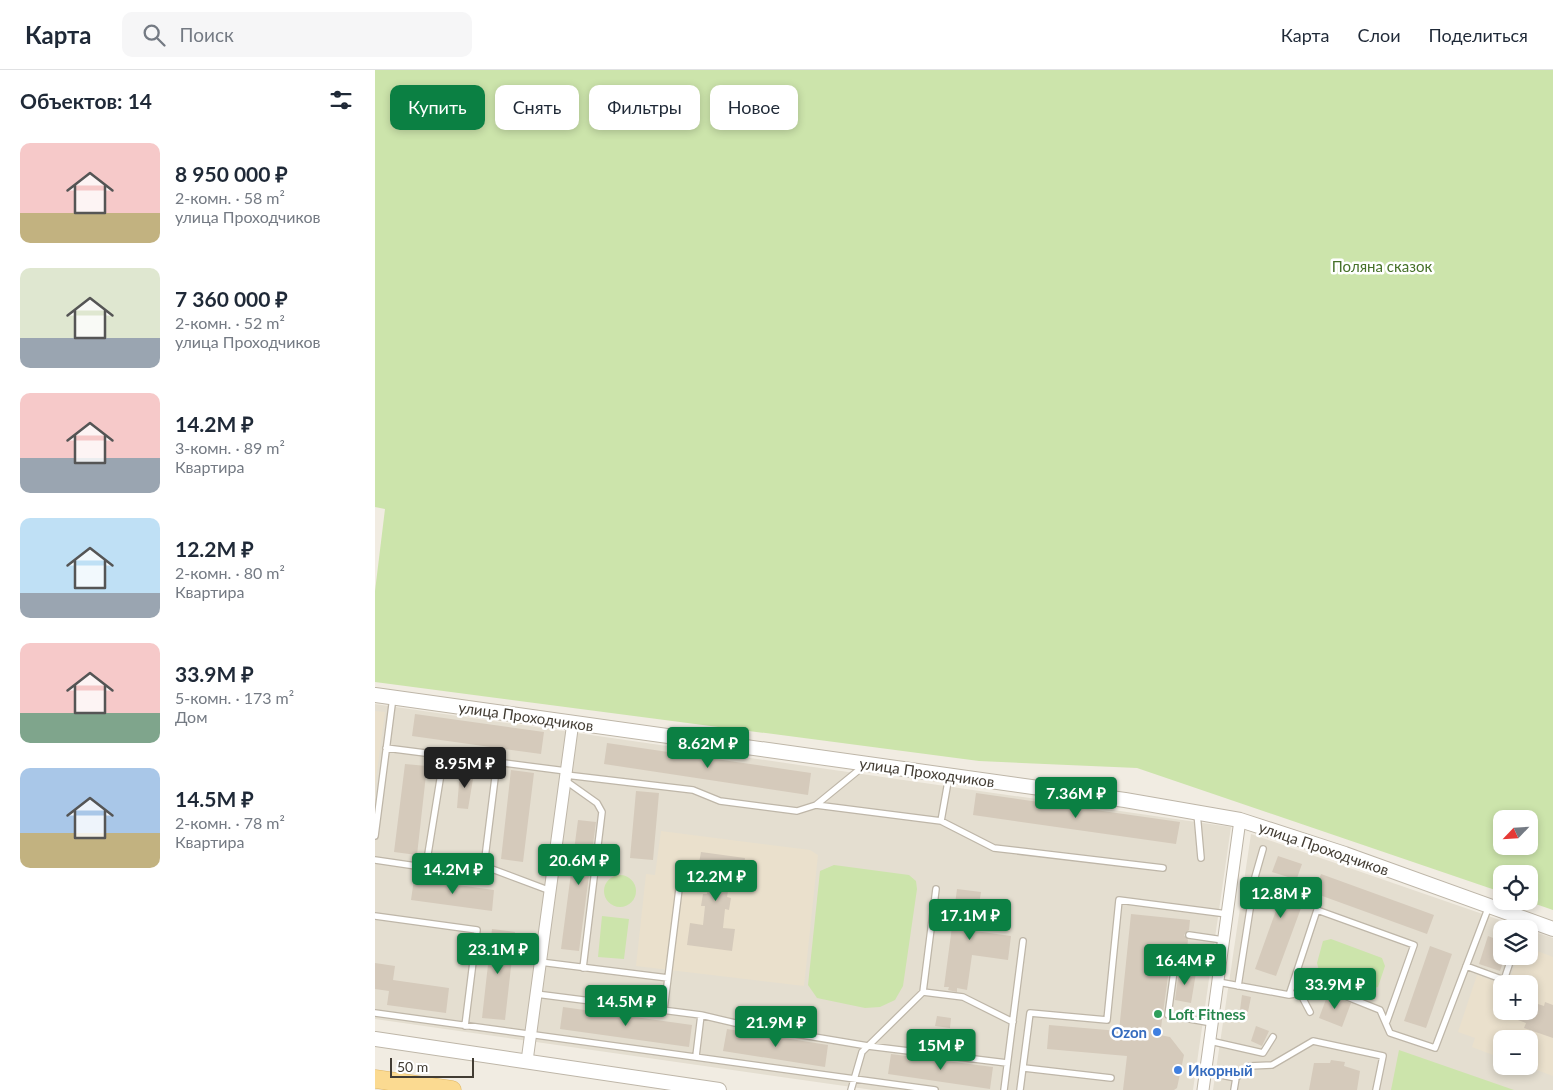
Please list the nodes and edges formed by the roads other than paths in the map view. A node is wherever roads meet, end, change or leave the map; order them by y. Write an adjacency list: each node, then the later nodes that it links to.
1 (375, 695): 2 (street, улица Проходчиков)
2 (393, 697): 3 (street, улица Проходчиков); 4 (lane)
3 (573, 722): 7 (street, улица Проходчиков); 9 (street)
4 (386, 748): 5 (lane); 14 (lane)
5 (444, 755): 6 (lane); 18 (lane)
6 (497, 762): 9 (lane); 19 (lane)
7 (866, 764): 8 (street, улица Проходчиков); 10 (lane)
8 (949, 775): 11 (street, улица Проходчиков); 13 (lane)
9 (566, 776): 10 (lane); 23 (street); 35 (lane)
10 (816, 805): 13 (lane)
11 (1196, 811): 12 (street, улица Проходчиков); 16 (lane)
12 (1240, 820): 24 (street, улица Проходчиков); 25 (street)
13 (941, 821): 20 (lane)
14 (375, 836)
15 (1263, 849): 38 (lane)
16 (1201, 858)
17 (375, 860): 18 (lane)
18 (427, 860): 19 (lane)
19 (484, 866): 23 (lane)
20 (1163, 868)
21 (681, 873): 36 (lane)
22 (936, 889): 39 (lane)
23 (549, 890): 31 (street)
24 (1489, 906): 27 (street, улица Проходчиков); 34 (lane)
25 (1227, 914): 29 (street); 59 (lane)
26 (375, 916): 50 (lane)
27 (1553, 929)
28 (1189, 935): 29 (lane)
29 (1223, 940): 32 (street)
30 (1023, 941): 48 (lane)
31 (540, 962): 35 (lane); 41 (street)
32 (1220, 962): 37 (street); 49 (lane)
33 (1509, 965): 34 (lane)
34 (1466, 966): 47 (lane)
35 (583, 968): 36 (lane)
36 (668, 978): 43 (lane)
37 (1217, 982): 38 (lane); 49 (street)
38 (1237, 986): 42 (lane)
39 (923, 992): 48 (lane); 55 (lane)
40 (1300, 993): 42 (lane); 44 (lane); 47 (lane)
41 (536, 994): 43 (lane); 51 (street)
42 (1289, 995): 47 (lane)
43 (664, 1010): 46 (lane)
44 (1310, 1012)
45 (375, 1013): 50 (lane)
46 (701, 1015): 55 (lane); 56 (lane)
47 (1387, 1021)
48 (1013, 1022): 58 (lane)
49 (1212, 1023): 54 (street)
50 (465, 1026): 51 (lane)
51 (531, 1036): 56 (lane); 57 (street)
52 (1273, 1037): 54 (lane)
53 (375, 1039): 57 (street)
54 (1210, 1041): 60 (street)
55 (868, 1046): 58 (lane); 61 (lane)
56 (696, 1056): 61 (lane)
57 (527, 1061): 66 (street)
58 (1007, 1063): 69 (lane)
59 (1024, 1068): 62 (lane); 70 (lane)
60 (1206, 1072): 63 (lane); 71 (street)
61 (856, 1078): 67 (lane); 68 (lane)
62 (1111, 1078)
63 (1236, 1078): 72 (lane); 73 (lane)
64 (375, 1079): 65 (main road)
65 (452, 1090)
66 (719, 1090)
67 (851, 1090)
68 (935, 1090)
69 (1004, 1090)
70 (1020, 1090)
71 (1203, 1090)
72 (1234, 1090)
73 (1376, 1090)

